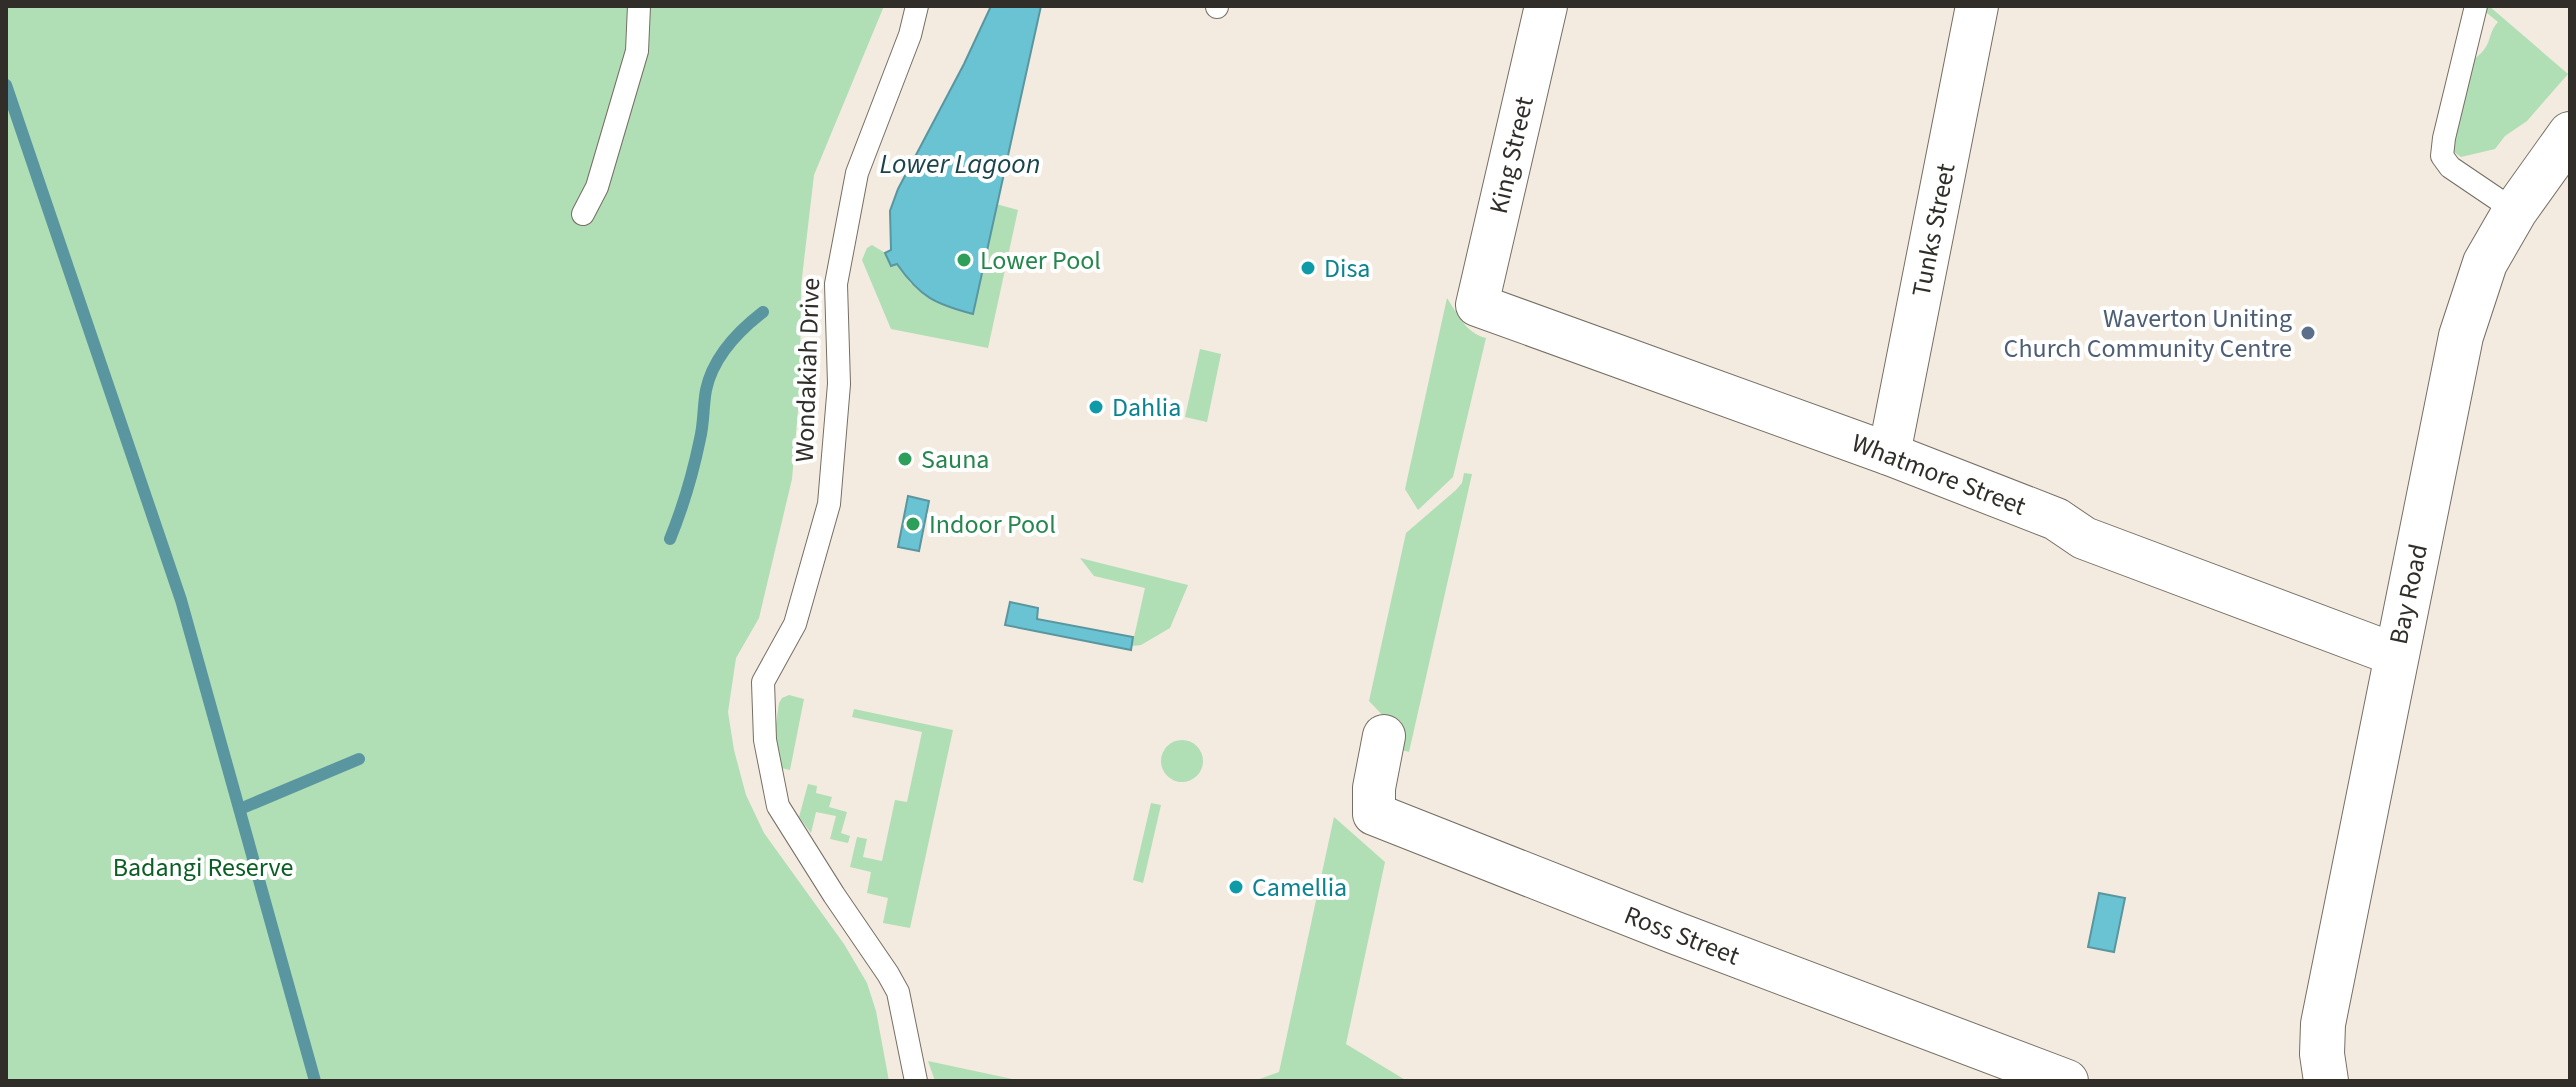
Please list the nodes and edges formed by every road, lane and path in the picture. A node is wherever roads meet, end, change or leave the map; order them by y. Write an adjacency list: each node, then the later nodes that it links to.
1 (639, 6): 8 (lane)
2 (917, 6): 13 (lane, Wondakiah Drive)
3 (1546, 6): 9 (street, King Street)
4 (1977, 6): 10 (street, Tunks Street)
5 (2476, 6): 7 (lane)
6 (2570, 134): 7 (street, Bay Road)
7 (2515, 211): 11 (street, Bay Road)
8 (583, 214)
9 (1477, 305): 10 (street, Whatmore Street)
10 (1889, 454): 11 (street, Whatmore Street)
11 (2396, 655): 15 (street, Bay Road)
12 (1384, 736): 14 (street, Ross Street)
13 (916, 1081)
14 (2067, 1081)
15 (2326, 1081)

